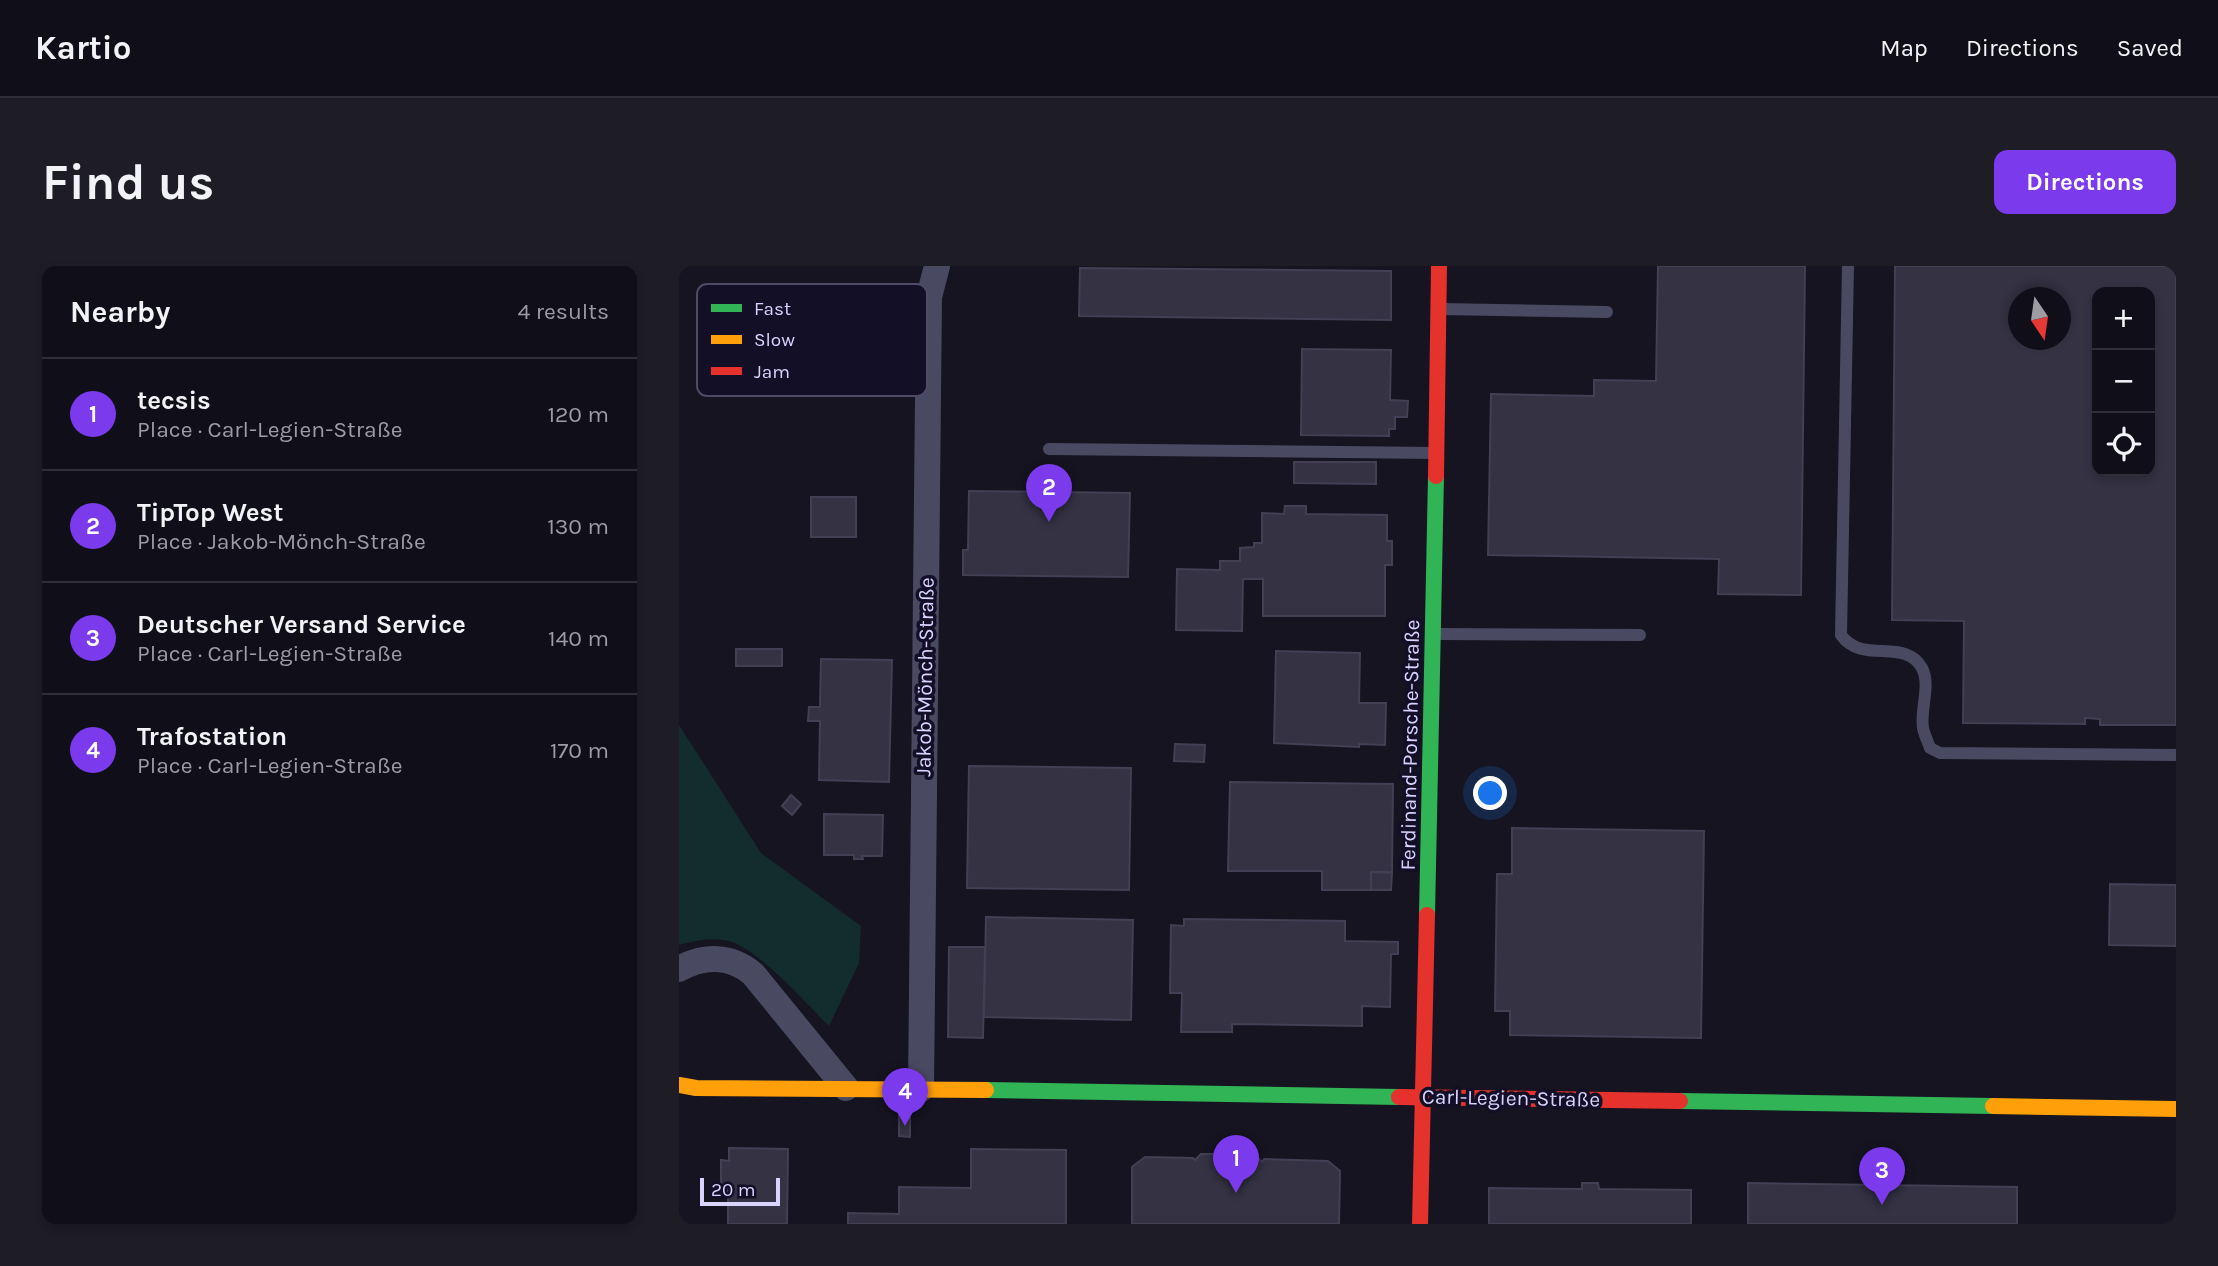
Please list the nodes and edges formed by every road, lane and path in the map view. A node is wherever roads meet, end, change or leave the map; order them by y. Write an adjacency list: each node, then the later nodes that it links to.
1 (937, 266): 14 (street, Jakob-Mönch-Straße)
2 (1439, 266): 4 (street, Ferdinand-Porsche-Straße)
3 (1848, 266): 10 (lane)
4 (1438, 309): 5 (lane); 7 (street, Ferdinand-Porsche-Straße)
5 (1607, 312)
6 (1049, 449): 7 (lane)
7 (1436, 453): 8 (street, Ferdinand-Porsche-Straße)
8 (1434, 634): 9 (lane); 15 (street, Ferdinand-Porsche-Straße)
9 (1640, 635)
10 (2176, 755)
11 (679, 968): 13 (street)
12 (679, 1085): 13 (street, Carl-Legien-Straße)
13 (846, 1088): 14 (street, Carl-Legien-Straße)
14 (921, 1089): 15 (street, Carl-Legien-Straße)
15 (1423, 1096): 16 (street, Carl-Legien-Straße); 17 (street, Ferdinand-Porsche-Straße)
16 (2176, 1109)
17 (1420, 1224)

